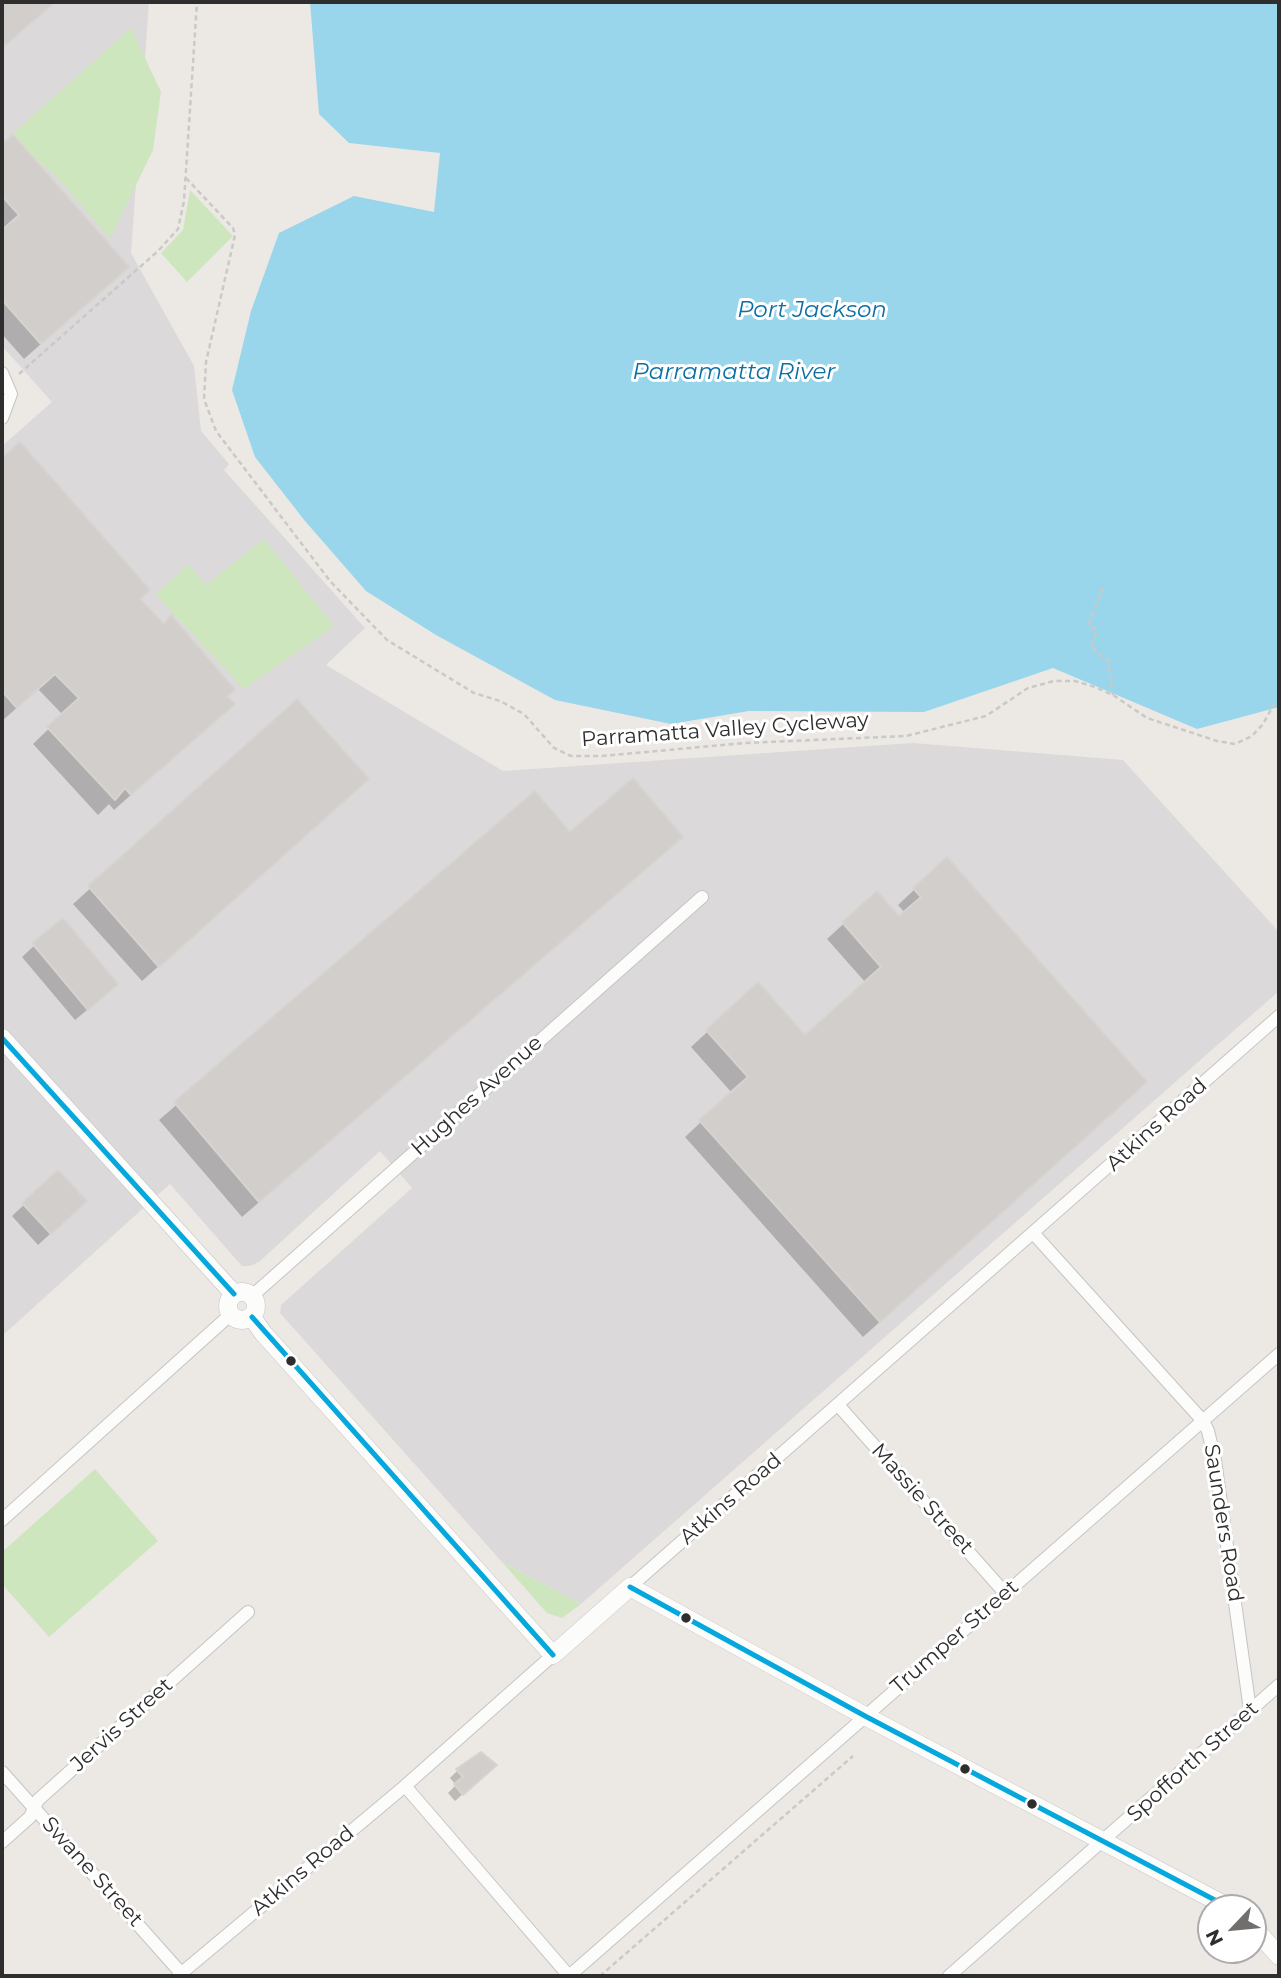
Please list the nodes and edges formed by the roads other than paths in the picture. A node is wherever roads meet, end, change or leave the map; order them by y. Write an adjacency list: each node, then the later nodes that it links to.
1 (7, 383): 2 (street)
2 (2, 418)
3 (702, 897): 8 (street, Hughes Avenue)
4 (1279, 1016): 6 (street, Atkins Road)
5 (2, 1038): 7 (street)
6 (1034, 1234): 12 (street, Atkins Road); 13 (street, Saunders Road)
7 (234, 1294): 8 (street); 9 (street)
8 (252, 1296): 10 (street)
9 (230, 1315): 10 (street); 14 (street)
10 (252, 1317): 18 (street)
11 (1279, 1354): 13 (street, Trumper Street)
12 (838, 1405): 15 (street, Atkins Road); 16 (street, Massie Street)
13 (1203, 1421): 16 (street, Trumper Street); 20 (street, Saunders Road)
14 (2, 1520)
15 (630, 1587): 18 (street, Atkins Road); 21 (street)
16 (1005, 1593): 21 (street, Trumper Street)
17 (248, 1612): 24 (street, Jervis Street)
18 (553, 1655): 23 (street, Atkins Road)
19 (1279, 1685): 20 (street, Spofforth Street)
20 (1250, 1710): 25 (street, Spofforth Street)
21 (865, 1716): 25 (street); 31 (street, Trumper Street)
22 (2, 1772): 24 (street, Swane Street)
23 (405, 1786): 30 (street, Atkins Road); 31 (street)
24 (34, 1808): 26 (street, Jervis Street); 30 (street, Swane Street)
25 (1105, 1841): 27 (street); 32 (street, Spofforth Street)
26 (2, 1842)
27 (1204, 1894)
28 (1267, 1943): 29 (street)
29 (1279, 1956)
30 (180, 1975)
31 (569, 1976)
32 (949, 1976)

